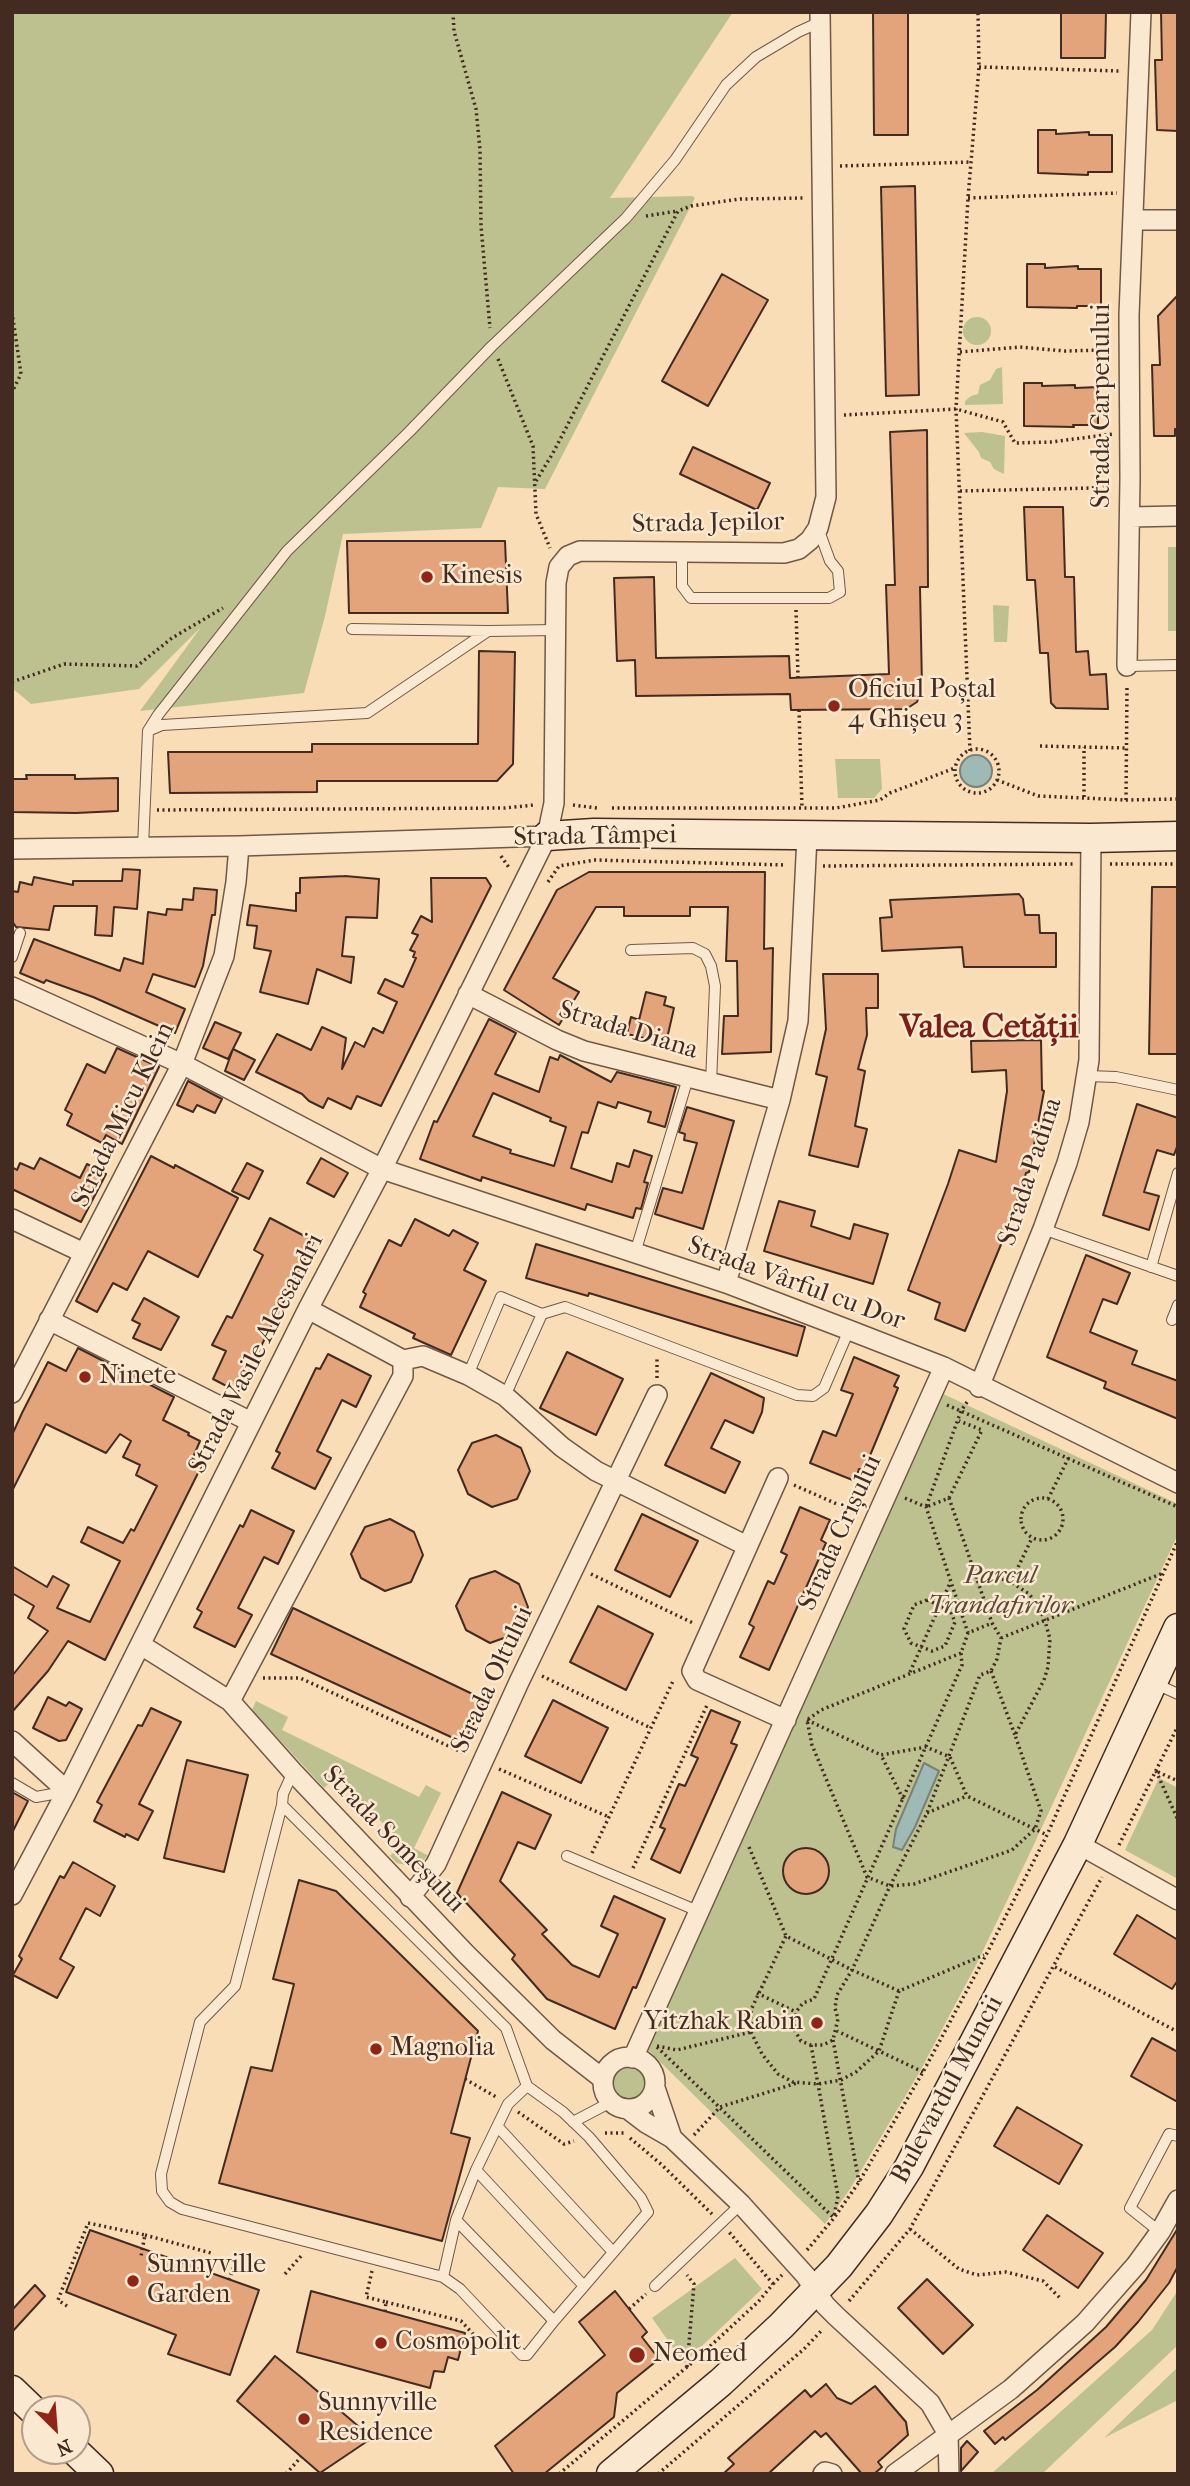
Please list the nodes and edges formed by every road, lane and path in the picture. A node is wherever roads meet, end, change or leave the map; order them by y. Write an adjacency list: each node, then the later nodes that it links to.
1 (453, 12): 18 (path)
2 (978, 12): 5 (path)
3 (1141, 12): 6 (street, Strada Carpenului)
4 (820, 17): 8 (street, Strada Jepilor); 13 (lane)
5 (979, 67): 6 (path); 7 (path)
6 (1140, 72): 9 (street, Strada Carpenului)
7 (971, 162): 8 (path); 11 (path)
8 (821, 166): 10 (street, Strada Jepilor)
9 (1134, 194): 11 (path); 14 (street, Strada Carpenului)
10 (821, 197): 12 (path); 22 (street, Strada Jepilor)
11 (968, 198): 19 (path)
12 (678, 212): 13 (path); 25 (path)
13 (626, 218): 18 (lane)
14 (1134, 220): 15 (street); 17 (street, Strada Carpenului)
15 (1178, 220)
16 (12, 312): 20 (path)
17 (1129, 315): 19 (path); 23 (street, Strada Carpenului)
18 (492, 346): 25 (path); 42 (lane)
19 (960, 352): 21 (path)
20 (12, 392)
21 (956, 409): 22 (path); 23 (path); 26 (path)
22 (825, 416): 29 (street, Strada Jepilor)
23 (1128, 430): 24 (street, Strada Carpenului)
24 (1130, 480): 26 (path); 28 (street, Strada Carpenului)
25 (535, 482): 31 (path)
26 (960, 491): 46 (path)
27 (1178, 516): 28 (street)
28 (1130, 517): 38 (street, Strada Carpenului)
29 (818, 528): 30 (street, Strada Jepilor); 32 (lane)
30 (682, 552): 31 (street, Strada Jepilor); 32 (lane)
31 (559, 567): 36 (street)
32 (796, 598): 39 (path)
33 (226, 606): 40 (path)
34 (352, 629): 35 (lane)
35 (488, 631): 36 (lane); 42 (lane)
36 (556, 631): 56 (street)
37 (1178, 664): 38 (lane)
38 (1127, 666): 45 (path)
39 (798, 677)
40 (12, 682)
41 (799, 710): 54 (path)
42 (148, 731): 55 (lane)
43 (1040, 746): 44 (path)
44 (1084, 747): 45 (path); 49 (path)
45 (1126, 748): 51 (path)
46 (970, 751): 47 (path); 48 (path)
47 (956, 768): 48 (path); 54 (path)
48 (997, 780): 49 (path)
49 (1084, 797): 51 (path)
50 (1178, 799): 51 (path)
51 (1126, 800)
52 (536, 804): 55 (path)
53 (569, 804): 54 (path)
54 (802, 808)
55 (144, 810): 61 (lane)
56 (547, 836): 57 (main road, Strada Tâmpei); 60 (street, Strada Tâmpei); 75 (street, Strada Vasile Alecsandri)
57 (807, 836): 59 (main road, Strada Tâmpei); 81 (street)
58 (1178, 836): 59 (main road, Strada Tâmpei)
59 (1091, 838): 77 (street, Strada Padina)
60 (239, 846): 61 (street, Strada Tâmpei); 76 (street, Strada Micu Klein)
61 (144, 847): 62 (street, Strada Tâmpei)
62 (12, 849)
63 (498, 854): 70 (path)
64 (594, 860): 68 (path)
65 (1076, 864): 69 (path)
66 (1103, 864): 67 (path)
67 (1178, 864)
68 (790, 865)
69 (818, 866)
70 (508, 879)
71 (20, 933): 73 (lane)
72 (631, 950): 79 (lane)
73 (12, 957)
74 (12, 987): 76 (street, Strada Vârful cu Dor)
75 (468, 994): 78 (street, Strada Diana); 82 (street, Strada Vasile Alecsandri)
76 (182, 1064): 82 (street, Strada Vârful cu Dor); 86 (street, Strada Micu Klein)
77 (1087, 1076): 80 (lane); 85 (street, Strada Padina)
78 (688, 1078): 79 (street, Strada Diana); 87 (lane)
79 (711, 1084): 81 (street, Strada Diana)
80 (1178, 1090)
81 (780, 1100): 90 (street)
82 (382, 1169): 87 (street, Strada Vârful cu Dor); 92 (street, Strada Vasile Alecsandri)
83 (1178, 1172): 88 (lane)
84 (12, 1219): 86 (street)
85 (1043, 1229): 88 (lane); 101 (street, Strada Padina)
86 (84, 1253): 94 (street, Strada Micu Klein)
87 (635, 1254): 90 (street, Strada Vârful cu Dor)
88 (1151, 1267): 89 (lane)
89 (1178, 1276)
90 (726, 1283): 96 (street, Strada Vârful cu Dor)
91 (1178, 1305): 95 (lane)
92 (308, 1309): 98 (street); 108 (street, Strada Vasile Alecsandri)
93 (542, 1314): 97 (lane); 100 (lane); 104 (lane)
94 (49, 1320): 102 (street, Strada Micu Klein); 108 (street)
95 (1172, 1320)
96 (849, 1330): 97 (lane); 99 (street, Strada Vârful cu Dor)
97 (657, 1342): 103 (path)
98 (403, 1360): 100 (street); 141 (street)
99 (944, 1367): 101 (street, Strada Vârful cu Dor); 118 (street, Strada Crișului)
100 (468, 1375): 104 (street)
101 (979, 1387): 112 (street, Strada Vârful cu Dor)
102 (12, 1393)
103 (657, 1395): 111 (street, Strada Oltului)
104 (505, 1396): 111 (street)
105 (938, 1401): 106 (path)
106 (961, 1411): 107 (path); 109 (path)
107 (959, 1420): 114 (path); 116 (path)
108 (251, 1422): 134 (street, Strada Vasile Alecsandri)
109 (1069, 1457): 115 (path); 117 (path)
110 (778, 1478): 118 (path); 121 (street)
111 (616, 1480): 121 (street); 122 (street, Strada Oltului)
112 (1178, 1483)
113 (896, 1494): 116 (path)
114 (949, 1498): 116 (path); 124 (path)
115 (1048, 1499): 119 (path); 119 (path)
116 (926, 1507): 125 (path)
117 (1178, 1507)
118 (875, 1521): 145 (street, Strada Crișului)
119 (1032, 1538): 126 (path)
120 (1178, 1540): 123 (path)
121 (747, 1546): 131 (street)
122 (575, 1566): 131 (path); 137 (street, Strada Oltului)
123 (1163, 1573): 128 (path); 165 (path)
124 (975, 1577): 126 (path); 129 (path)
125 (951, 1581): 127 (path); 132 (path)
126 (1011, 1582): 128 (path)
127 (940, 1606): 135 (path); 135 (path); 135 (path)
128 (1045, 1621): 133 (path); 148 (path)
129 (992, 1623): 132 (path); 133 (path)
130 (1178, 1628): 142 (main road, Bulevardul Muncii)
131 (709, 1631): 139 (street)
132 (968, 1633): 136 (path)
133 (1001, 1638): 138 (path)
134 (141, 1645): 144 (street, Strada Someșului); 157 (street, Strada Vasile Alecsandri)
135 (922, 1647): 140 (path)
136 (961, 1653): 140 (path); 150 (path)
137 (526, 1668): 147 (path); 153 (street, Strada Oltului)
138 (991, 1671): 148 (path); 152 (path)
139 (693, 1674): 143 (street); 147 (path)
140 (910, 1674): 146 (path)
141 (243, 1678): 144 (street); 153 (path)
142 (1166, 1688): 166 (main road, Bulevardul Muncii)
143 (715, 1689): 145 (street); 171 (path)
144 (230, 1701): 154 (street, Strada Someșului)
145 (791, 1718): 146 (path); 176 (street, Strada Crișului)
146 (807, 1720): 151 (path); 170 (path)
147 (651, 1728): 162 (path)
148 (1015, 1735): 164 (path)
149 (12, 1741): 157 (street)
150 (926, 1747): 151 (path); 152 (path); 159 (path)
151 (881, 1755): 159 (path)
152 (950, 1757): 158 (path); 161 (path)
153 (483, 1762): 162 (path); 174 (street, Strada Oltului)
154 (293, 1772): 160 (lane); 174 (street, Strada Someșului)
155 (1178, 1781): 163 (path)
156 (12, 1783): 157 (lane)
157 (67, 1791): 173 (street, Strada Vasile Alecsandri)
158 (967, 1796): 161 (path); 164 (path)
159 (903, 1799): 170 (path)
160 (282, 1805): 197 (lane); 216 (lane)
161 (928, 1813): 172 (path)
162 (609, 1816): 169 (path)
163 (1178, 1820)
164 (1035, 1829): 165 (path); 172 (path)
165 (1047, 1836): 178 (path)
166 (1078, 1844): 175 (street); 228 (main road, Bulevardul Muncii)
167 (749, 1846): 177 (path)
168 (567, 1856): 169 (lane)
169 (587, 1864): 171 (lane)
170 (867, 1877): 172 (path); 179 (path)
171 (627, 1880): 176 (lane)
172 (890, 1886): 181 (path)
173 (12, 1895)
174 (410, 1897): 193 (street, Strada Someșului)
175 (1178, 1899)
176 (698, 1911): 190 (street, Strada Crișului)
177 (786, 1936): 179 (path); 183 (path)
178 (986, 1955): 182 (path); 192 (path)
179 (832, 1959): 181 (path); 184 (path)
180 (1055, 1967): 187 (path)
181 (852, 1970): 182 (path); 185 (path)
182 (899, 1991): 191 (path)
183 (757, 1993): 184 (path); 186 (path)
184 (796, 2012): 189 (path)
185 (837, 2031): 188 (path); 191 (path)
186 (751, 2032): 190 (path); 195 (path)
187 (1178, 2032)
188 (833, 2040): 189 (path); 194 (path)
189 (811, 2045): 196 (path)
190 (643, 2049): 193 (street); 198 (street); 200 (path)
191 (879, 2051): 192 (path); 194 (path)
192 (923, 2072): 207 (path)
193 (603, 2079): 199 (street)
194 (841, 2080): 196 (path); 207 (path)
195 (798, 2082): 196 (path); 200 (path)
196 (818, 2084): 210 (path)
197 (527, 2086): 201 (lane); 202 (lane)
198 (654, 2088): 199 (street); 204 (street)
199 (620, 2106): 201 (lane); 204 (street)
200 (720, 2107): 210 (path)
201 (573, 2122): 217 (lane)
202 (498, 2127): 206 (lane); 217 (lane)
203 (1178, 2136): 214 (lane)
204 (672, 2138): 209 (street)
205 (662, 2165): 212 (path)
206 (476, 2170): 211 (lane); 226 (lane)
207 (859, 2182): 210 (path)
208 (1178, 2200): 214 (street)
209 (741, 2204): 212 (lane); 228 (street)
210 (834, 2218)
211 (456, 2220): 224 (lane); 234 (lane)
212 (720, 2222): 222 (lane); 236 (path)
213 (910, 2229): 229 (path)
214 (1160, 2232): 237 (street)
215 (145, 2235): 218 (path); 219 (path); 231 (path)
216 (313, 2243): 220 (lane); 223 (path)
217 (613, 2252): 226 (lane)
218 (211, 2253)
219 (141, 2256)
220 (374, 2259): 224 (lane); 230 (path)
221 (236, 2260): 225 (path)
222 (678, 2264): 227 (lane); 236 (path)
223 (285, 2274)
224 (443, 2277): 234 (lane)
225 (229, 2280)
226 (583, 2285): 234 (lane)
227 (655, 2286): 232 (path)
228 (816, 2292): 237 (street); 241 (main road, Bulevardul Muncii)
229 (1061, 2299)
230 (386, 2302): 233 (path); 235 (path)
231 (67, 2306)
232 (629, 2309)
233 (385, 2311)
234 (554, 2321)
235 (474, 2335)
236 (687, 2367): 240 (path)
237 (948, 2434): 244 (street); 245 (street)
238 (301, 2457): 239 (path)
239 (286, 2474)
240 (559, 2474)
241 (611, 2474)
242 (823, 2474): 243 (street)
243 (832, 2474)
244 (895, 2474)
245 (948, 2474)

